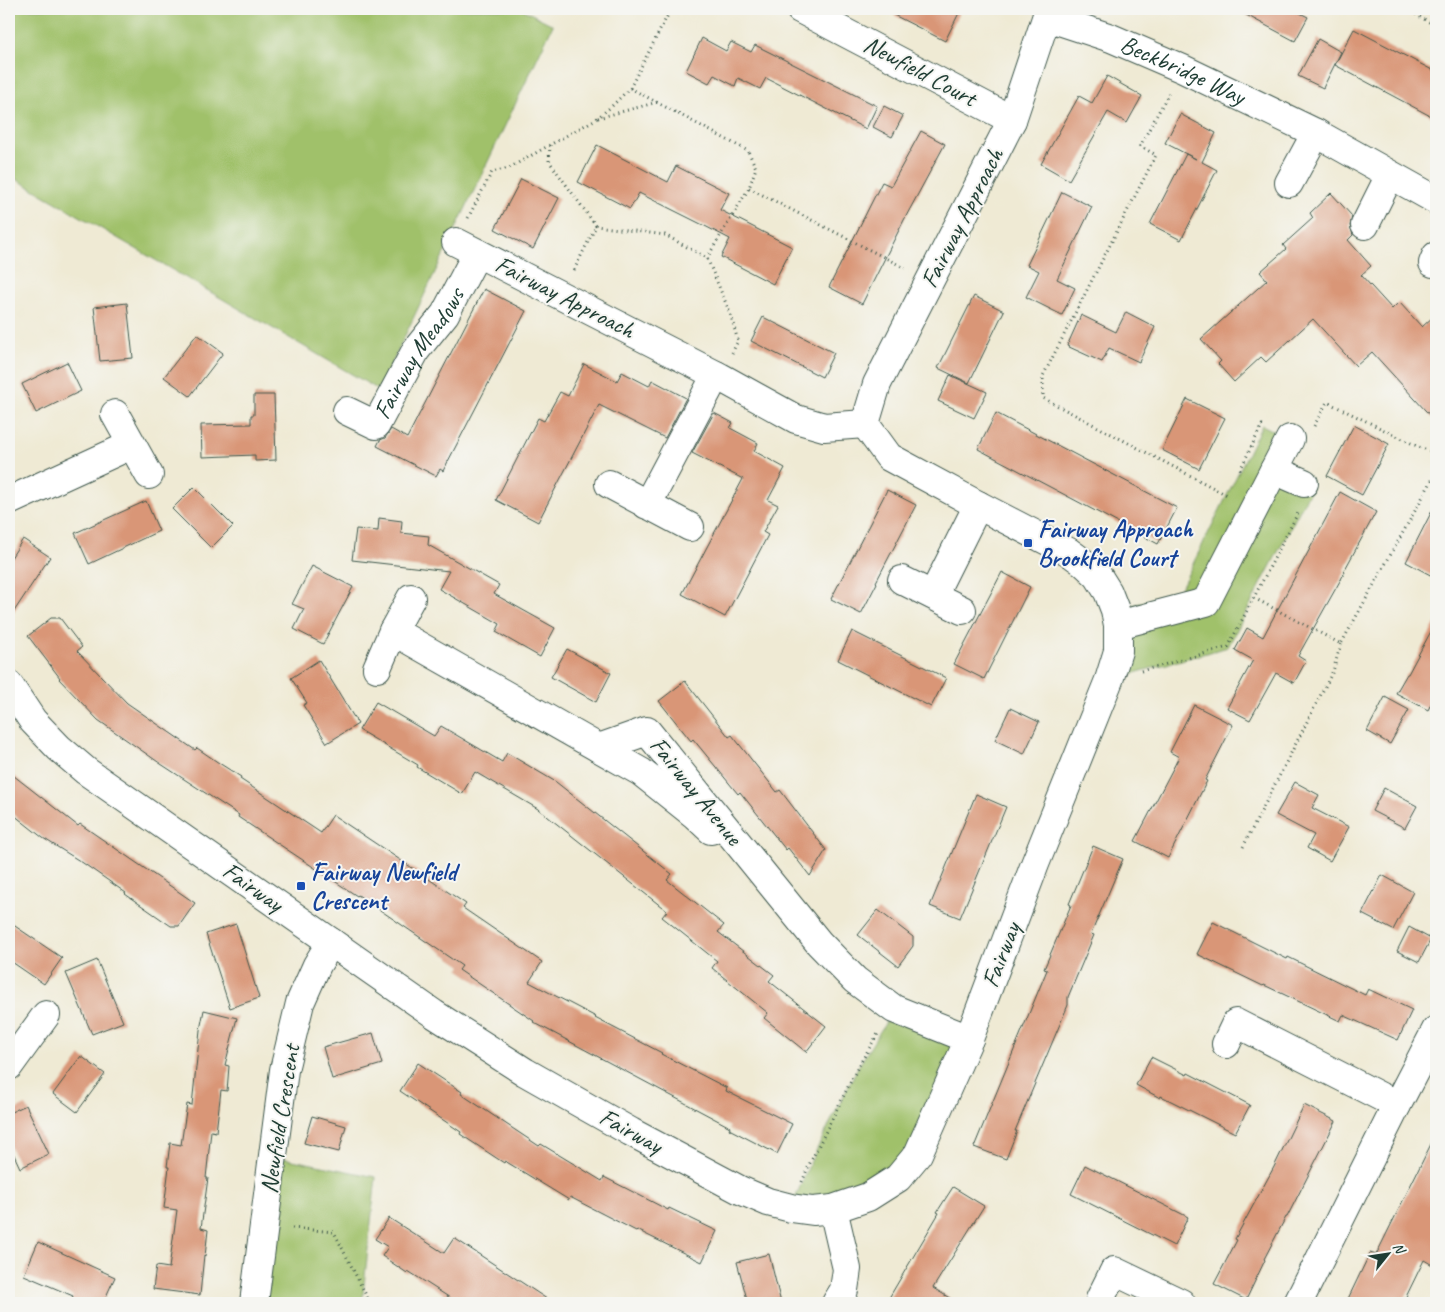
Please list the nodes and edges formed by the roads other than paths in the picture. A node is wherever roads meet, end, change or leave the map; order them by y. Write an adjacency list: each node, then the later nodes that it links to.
1 (800, 9): 3 (street, Newfield Court)
2 (1048, 13): 3 (street, Fairway Approach); 4 (street, Beckbridge Way)
3 (1012, 120): 13 (street, Fairway Approach)
4 (1316, 133): 5 (street, Beckbridge Way); 6 (street)
5 (1390, 175): 7 (street, Beckbridge Way); 8 (street)
6 (1289, 183)
7 (1436, 200)
8 (1365, 226)
9 (467, 247): 10 (street, Fairway Approach); 11 (street, Fairway Meadows)
10 (718, 376): 13 (street, Fairway Approach); 21 (street)
11 (347, 410)
12 (116, 414): 15 (street)
13 (865, 424): 22 (street)
14 (1290, 439): 16 (street)
15 (131, 445): 17 (street); 20 (street)
16 (1274, 470): 18 (street); 28 (street)
17 (149, 475)
18 (1304, 483)
19 (608, 484): 21 (street)
20 (9, 501)
21 (647, 505): 23 (street)
22 (978, 505): 25 (street); 28 (street)
23 (690, 527)
24 (902, 580): 25 (street)
25 (933, 595): 27 (street)
26 (411, 598): 29 (street)
27 (962, 610)
28 (1118, 625): 38 (street, Fairway)
29 (393, 631): 30 (street); 32 (street, Fairway Avenue)
30 (377, 668)
31 (9, 685): 34 (street, Fairway)
32 (599, 748): 33 (street, Fairway Avenue); 33 (street, Fairway Avenue)
33 (776, 891): 38 (street, Fairway Avenue)
34 (331, 942): 42 (street, Fairway); 44 (street, Newfield Crescent)
35 (46, 1015): 37 (street)
36 (1436, 1030): 41 (street)
37 (18, 1034): 40 (street)
38 (969, 1039): 42 (street, Fairway)
39 (1226, 1044): 41 (street)
40 (9, 1066)
41 (1397, 1105): 47 (street)
42 (834, 1209): 45 (street)
43 (1100, 1299): 46 (street)
44 (254, 1303)
45 (836, 1303)
46 (1181, 1303)
47 (1298, 1303)

